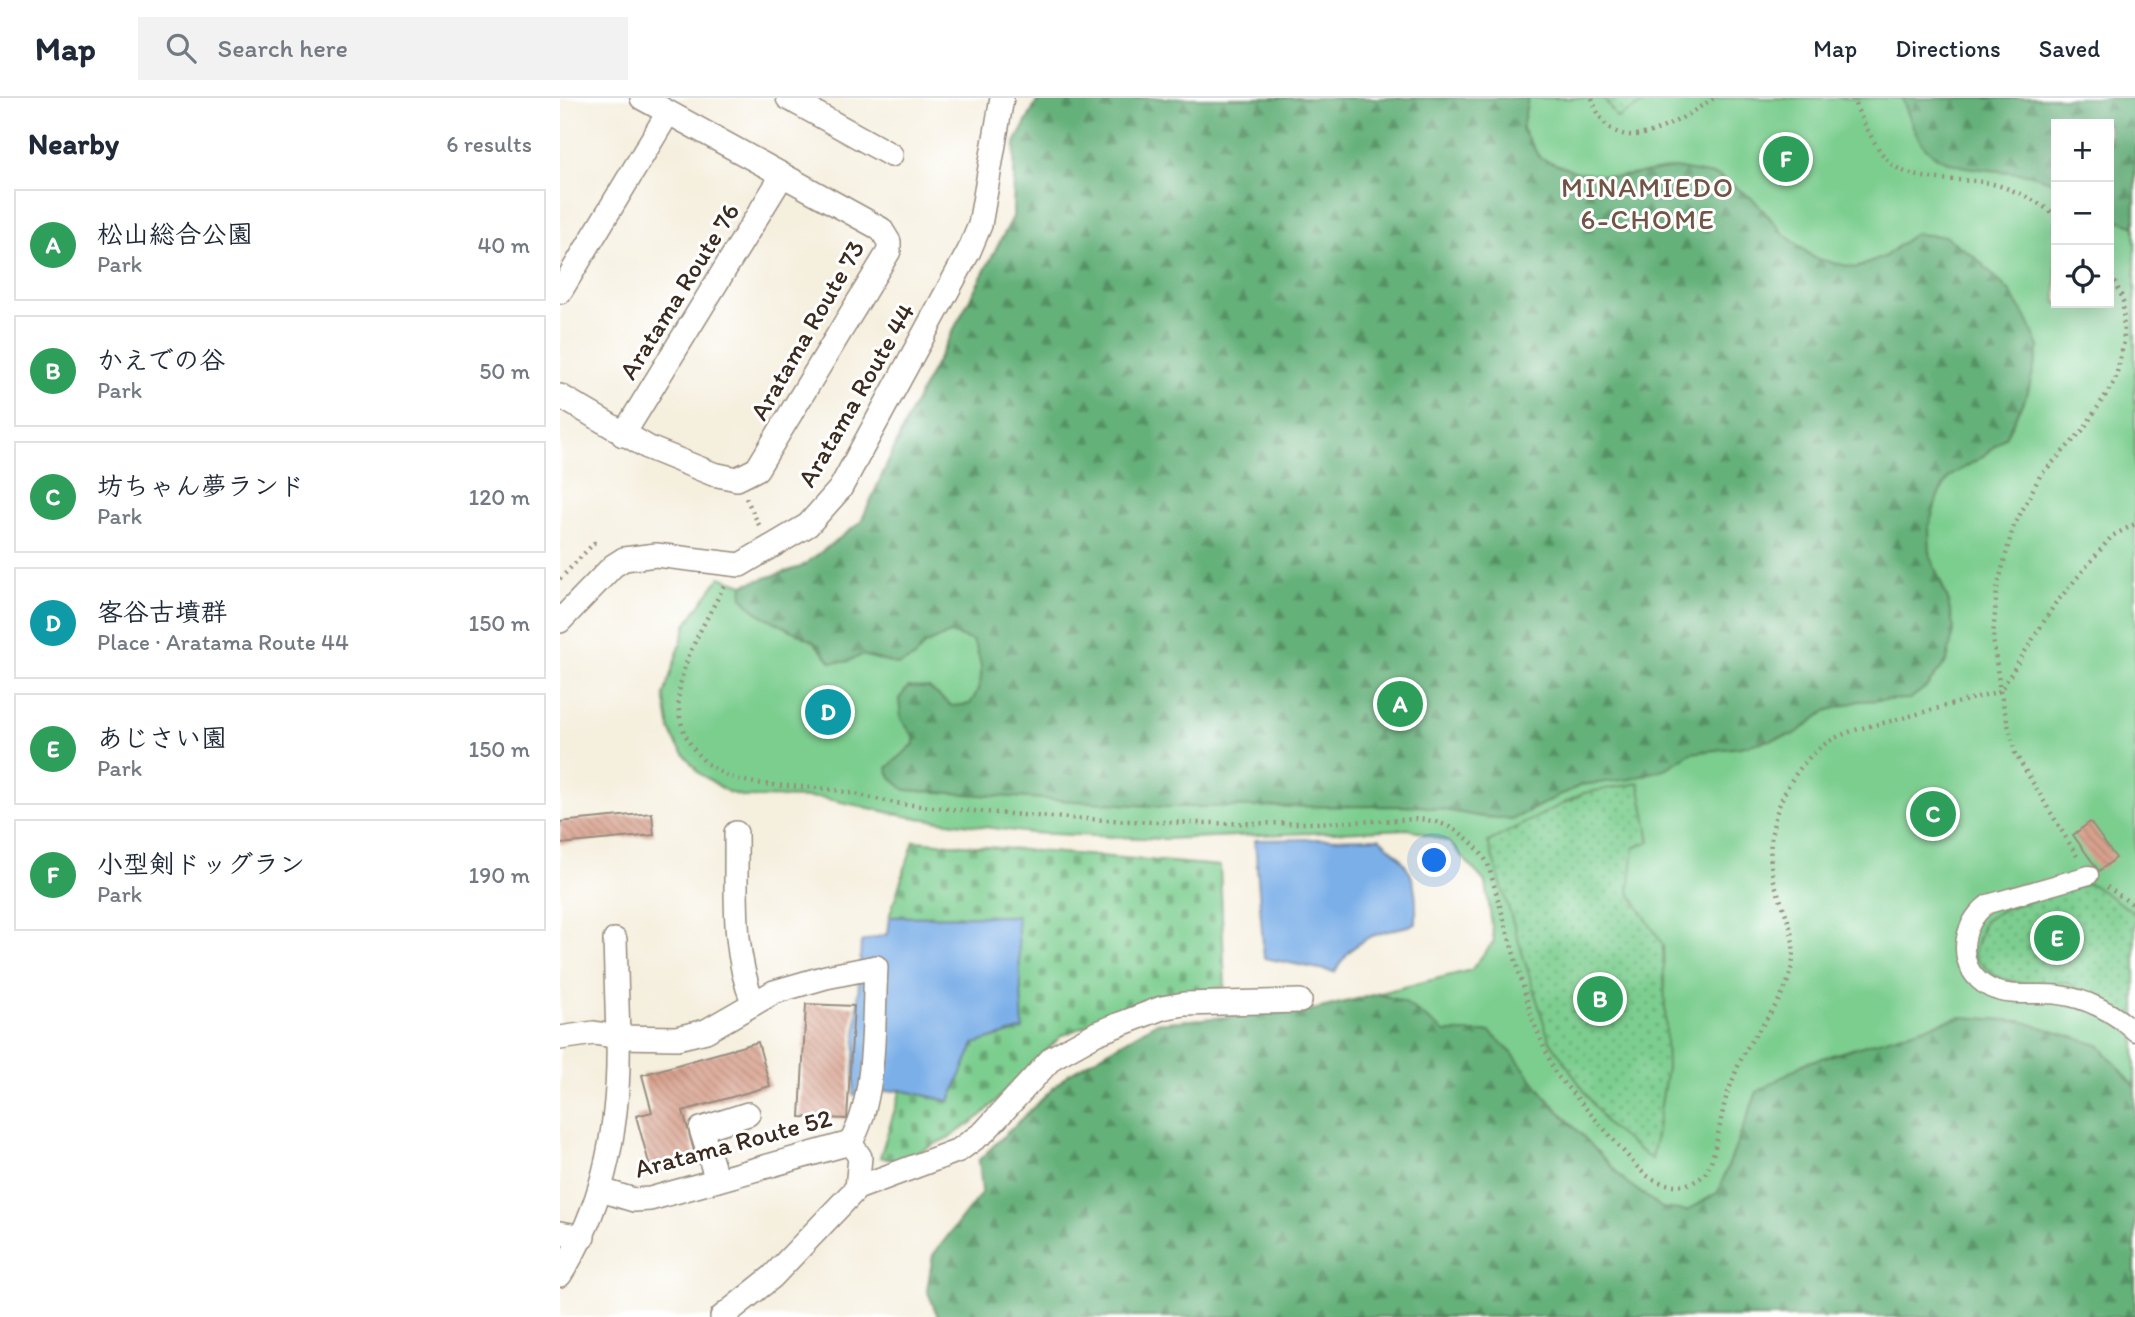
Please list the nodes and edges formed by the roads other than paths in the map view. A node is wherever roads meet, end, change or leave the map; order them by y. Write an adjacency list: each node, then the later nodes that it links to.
1 (642, 98): 4 (street, Aratama Route 73)
2 (788, 98): 5 (street)
3 (1002, 98): 10 (street, Aratama Route 44)
4 (668, 113): 6 (street, Aratama Route 73); 7 (street)
5 (891, 155)
6 (782, 176): 9 (street, Aratama Route 76); 9 (street, Aratama Route 73)
7 (560, 292)
8 (560, 396): 9 (street)
9 (623, 435)
10 (560, 621)
11 (736, 833): 15 (street)
12 (2089, 875): 16 (street)
13 (615, 940): 17 (street)
14 (1300, 1001): 22 (street)
15 (753, 1002): 17 (street, Aratama Route 52); 20 (street, Aratama Route 52)
16 (2135, 1032)
17 (618, 1037): 18 (street, Aratama Route 52); 23 (street)
18 (560, 1038)
19 (748, 1114): 21 (street)
20 (850, 1143): 21 (street, Aratama Route 52); 22 (street)
21 (717, 1180): 23 (street, Aratama Route 52)
22 (857, 1188): 27 (street)
23 (601, 1190): 25 (street)
24 (560, 1233): 25 (street)
25 (583, 1237): 26 (street)
26 (560, 1275)
27 (722, 1317)

